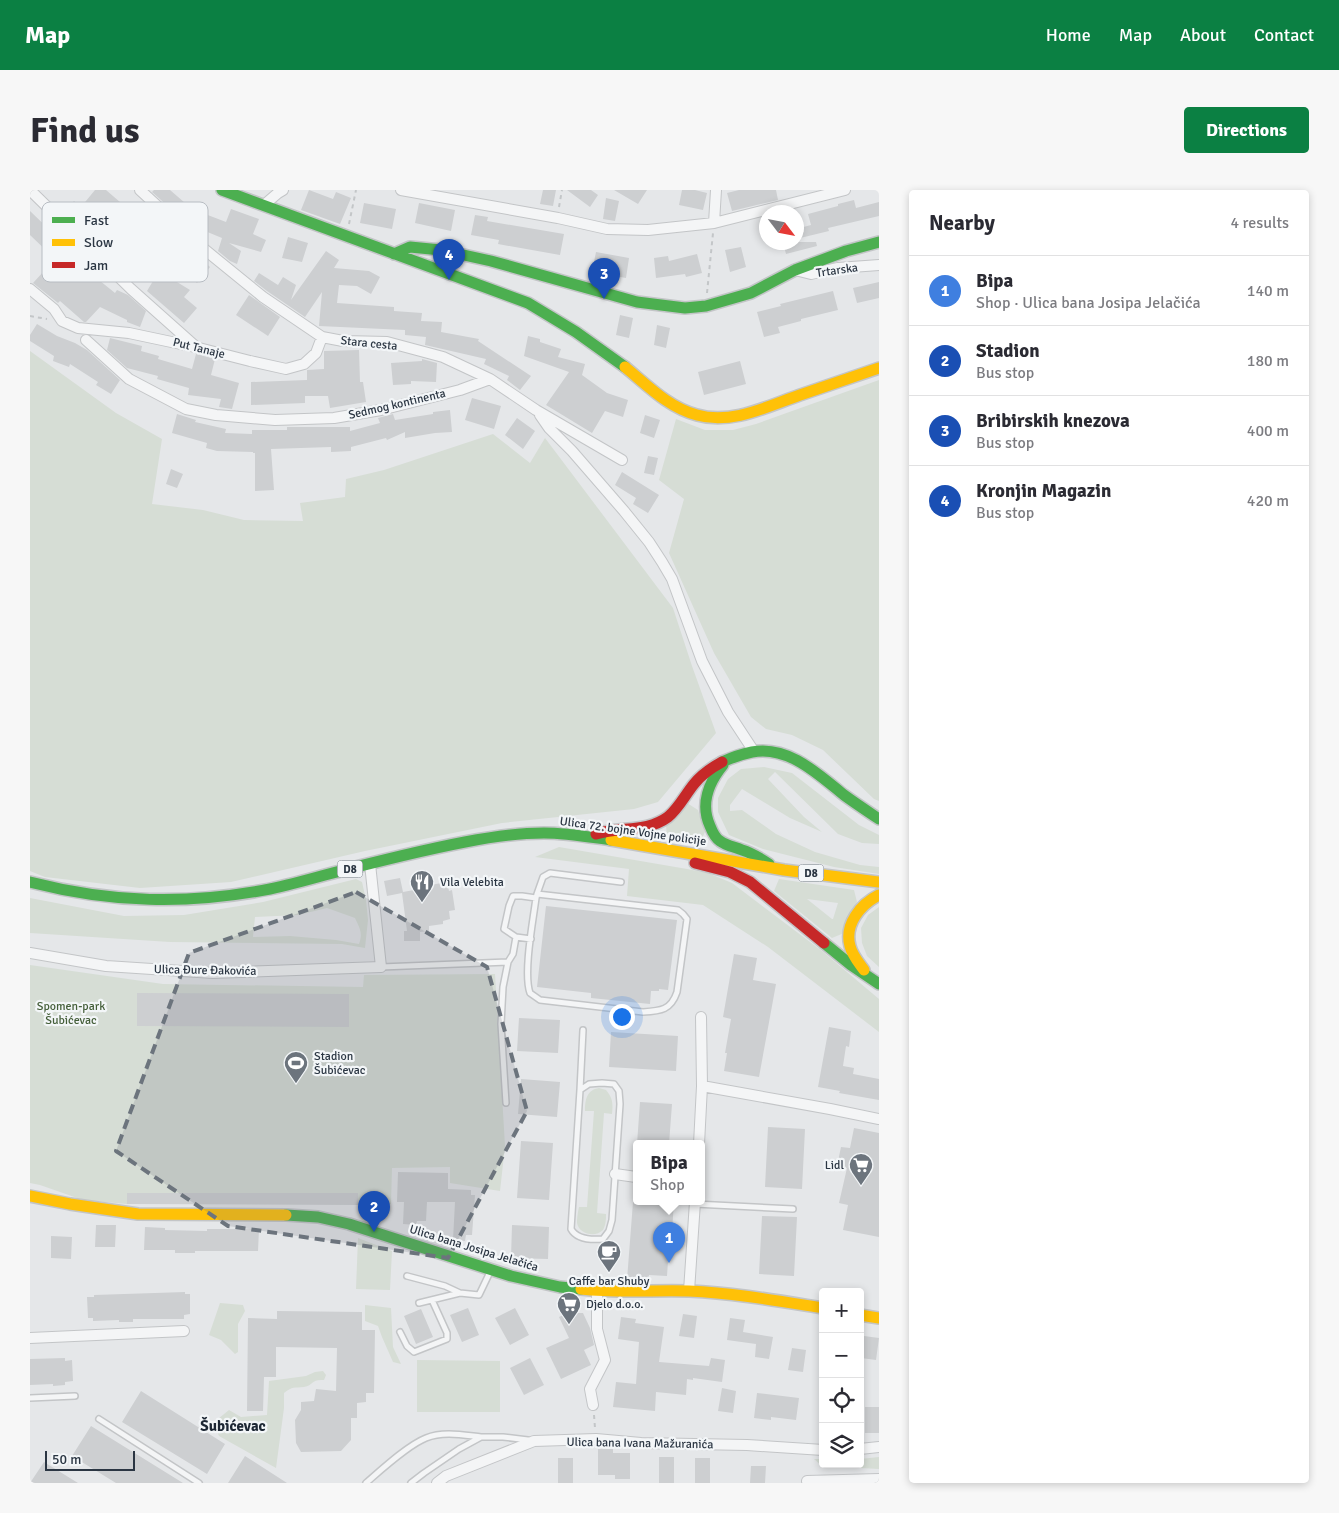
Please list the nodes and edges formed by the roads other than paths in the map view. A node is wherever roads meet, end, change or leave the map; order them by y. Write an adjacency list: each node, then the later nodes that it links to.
1 (30, 190): 8 (street)
2 (140, 190): 9 (street, Stara cesta)
3 (222, 190): 10 (main road)
4 (282, 190): 10 (street)
5 (400, 190): 11 (street)
6 (716, 190): 11 (street)
7 (845, 190): 11 (street)
8 (42, 202)
9 (153, 202)
10 (264, 205): 14 (main road)
11 (714, 223)
12 (879, 242): 16 (main road)
13 (208, 252): 19 (street, Stara cesta)
14 (394, 254): 16 (main road); 22 (main road)
15 (879, 265): 16 (street, Trtarska)
16 (795, 270)
17 (124, 282): 21 (street)
18 (30, 289): 21 (street, Put Tanaje)
19 (322, 337): 21 (street, Put Tanaje); 23 (street, Stara cesta)
20 (86, 340): 23 (street, Sedmog kontinenta)
21 (195, 346)
22 (879, 368)
23 (490, 379): 24 (street, Stara cesta)
24 (536, 410): 25 (street, Stara cesta); 26 (street)
25 (622, 460)
26 (753, 750): 27 (main road); 28 (main road)
27 (726, 761): 29 (main road); 32 (main road)
28 (879, 819)
29 (591, 838): 30 (main road, Ulica 72. bojne Vojne policije / D8); 31 (main road, Ulica 72. bojne Vojne policije / D8)
30 (665, 848): 32 (main road, Ulica 72. bojne Vojne policije / D8); 43 (main road)
31 (370, 864): 33 (main road, Ulica 72. bojne Vojne policije / D8); 42 (street)
32 (774, 868): 35 (main road, Ulica 72. bojne Vojne policije / D8)
33 (30, 882)
34 (621, 882): 37 (lane)
35 (879, 882)
36 (879, 895): 43 (main road)
37 (537, 896): 38 (lane); 39 (lane); 39 (lane)
38 (516, 937): 39 (lane); 41 (lane)
39 (531, 939)
40 (30, 953): 42 (street, Ulica Đure Đakovića)
41 (508, 962): 42 (lane); 49 (lane)
42 (381, 967)
43 (870, 977): 44 (main road)
44 (879, 984)
45 (702, 1017): 47 (street)
46 (583, 1030): 48 (lane)
47 (702, 1086): 50 (street); 51 (street)
48 (580, 1090): 52 (lane); 52 (lane)
49 (506, 1103)
50 (879, 1119)
51 (698, 1140)
52 (615, 1174): 53 (street)
53 (633, 1177)
54 (30, 1196): 58 (main road, Ulica bana Josipa Jelačića)
55 (705, 1204): 57 (lane)
56 (695, 1205): 61 (street)
57 (793, 1209)
58 (492, 1270): 60 (main road, Ulica bana Josipa Jelačića); 62 (lane)
59 (407, 1276): 62 (lane)
60 (597, 1291): 61 (main road, Ulica bana Josipa Jelačića); 73 (street)
61 (689, 1292): 65 (main road, Ulica bana Josipa Jelačića)
62 (460, 1293): 63 (lane)
63 (432, 1300): 64 (lane); 69 (lane)
64 (419, 1303)
65 (819, 1307)
66 (864, 1316): 67 (main road)
67 (879, 1318)
68 (184, 1331): 70 (street)
69 (400, 1332)
70 (30, 1338)
71 (76, 1396): 72 (lane)
72 (30, 1398)
73 (593, 1405)
74 (98, 1419): 82 (lane)
75 (481, 1437): 76 (lane); 83 (lane); 84 (lane)
76 (534, 1441): 79 (street, Ulica bana Ivana Mažuranića); 85 (street, Ulica bana Ivana Mažuranića)
77 (879, 1447): 78 (street)
78 (864, 1449)
79 (819, 1450)
80 (879, 1479): 81 (street)
81 (807, 1481)
82 (199, 1483)
83 (366, 1483)
84 (411, 1483)
85 (437, 1483)

